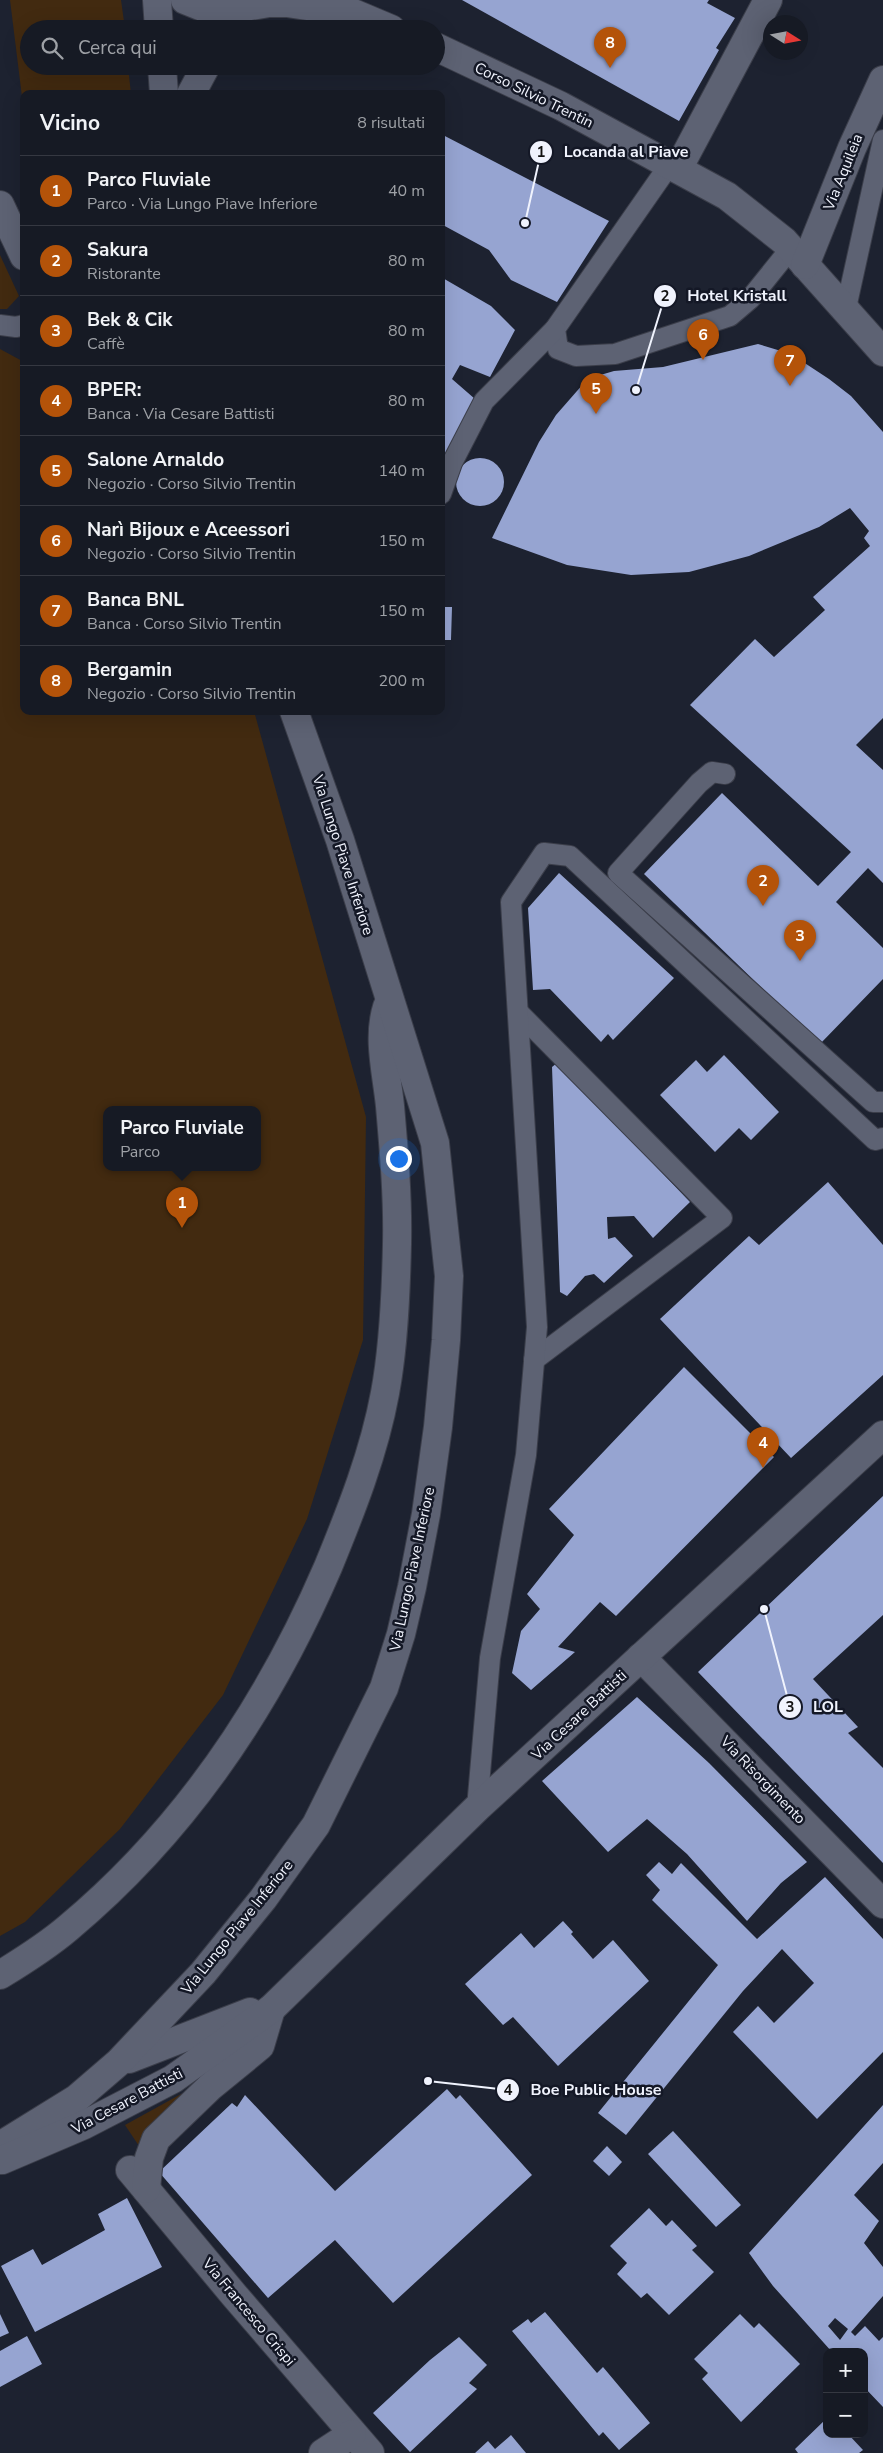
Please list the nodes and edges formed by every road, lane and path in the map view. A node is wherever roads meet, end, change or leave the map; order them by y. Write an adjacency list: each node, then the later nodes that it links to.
1 (157, 0): 6 (street)
2 (185, 0): 5 (street)
3 (768, 0): 15 (street)
4 (345, 7): 5 (street); 7 (street)
5 (238, 12)
6 (158, 20)
7 (372, 20)
8 (445, 51): 15 (street, Corso Silvio Trentin)
9 (163, 75): 12 (street)
10 (201, 75): 13 (street)
11 (883, 80): 18 (street, Via Aquileia)
12 (164, 90)
13 (193, 90)
14 (883, 140): 19 (lane)
15 (674, 166): 18 (street, Corso Silvio Trentin); 22 (lane)
16 (0, 205): 17 (street)
17 (20, 248)
18 (798, 256): 19 (street, Corso Silvio Trentin); 22 (lane)
19 (846, 308): 23 (street, Corso Silvio Trentin)
20 (0, 325): 21 (lane)
21 (20, 326)
22 (555, 329): 24 (lane)
23 (883, 352)
24 (445, 483)
25 (295, 715): 27 (street, Via Lungo Piave Inferiore)
26 (725, 774): 29 (lane)
27 (389, 999): 36 (street, Via Lungo Piave Inferiore); 38 (street, Via Lungo Piave Inferiore)
28 (518, 1012): 30 (lane); 31 (lane); 31 (lane)
29 (883, 1102)
30 (883, 1138)
31 (534, 1360): 34 (lane)
32 (883, 1435): 33 (street, Via Cesare Battisti)
33 (642, 1657): 34 (street, Via Cesare Battisti); 35 (street, Via Risorgimento)
34 (477, 1808): 37 (street, Via Cesare Battisti)
35 (883, 1904)
36 (0, 1975)
37 (276, 2005): 38 (street, Via Cesare Battisti); 40 (street, Via Cesare Battisti); 41 (street, Via Cesare Battisti)
38 (119, 2062): 39 (street, Via Lungo Piave Inferiore)
39 (0, 2146)
40 (0, 2161)
41 (138, 2179): 42 (street, Via Francesco Crispi)
42 (361, 2443): 43 (street)
43 (323, 2453)

